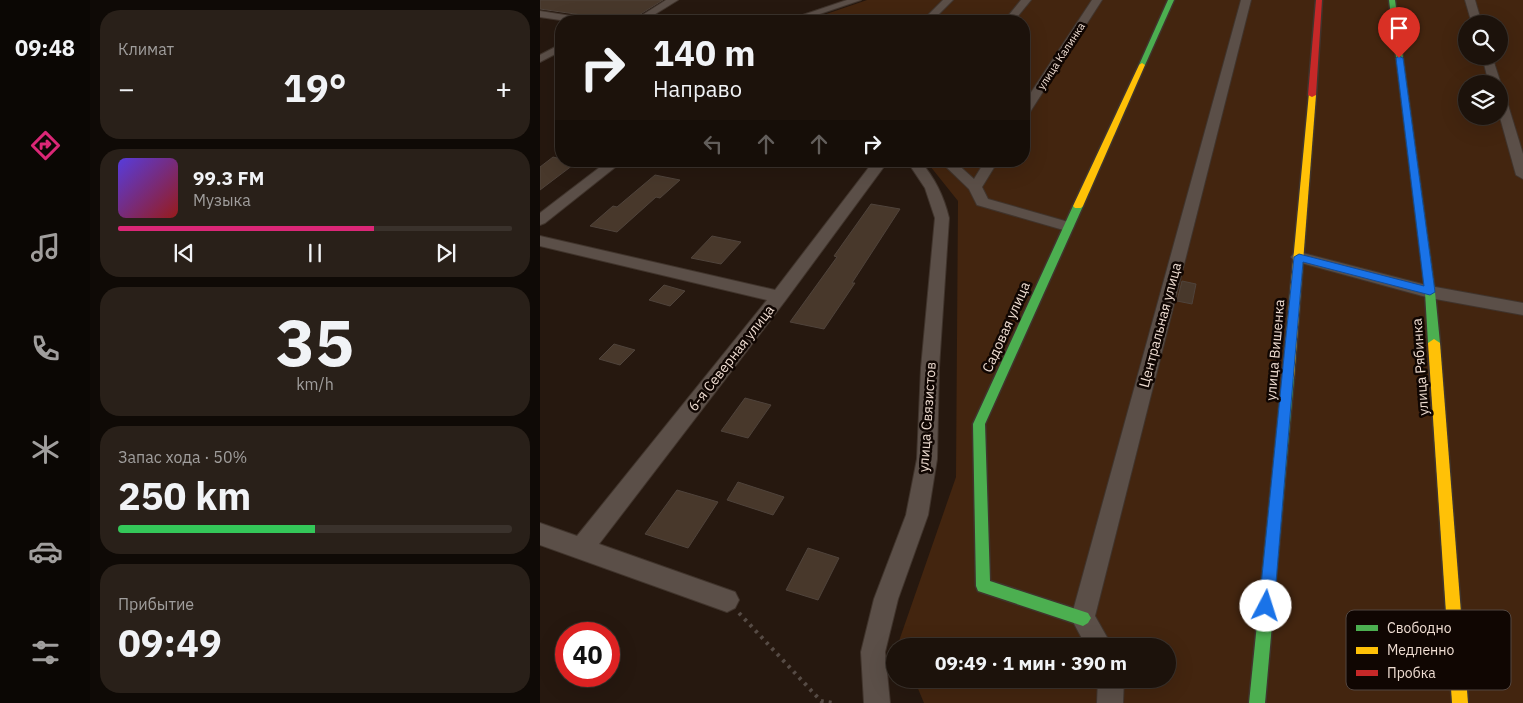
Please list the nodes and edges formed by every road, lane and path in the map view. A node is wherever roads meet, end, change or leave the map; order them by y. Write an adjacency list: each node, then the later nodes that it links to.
1 (673, 0): 12 (street)
2 (856, 0): 13 (street)
3 (948, 0): 14 (street)
4 (1026, 0): 15 (street)
5 (1098, 0): 20 (street, улица Калинка)
6 (1171, 0): 30 (street, Садовая улица)
7 (1246, 0): 40 (street, Центральная улица)
8 (1319, 0): 32 (street, улица Вишенка)
9 (1392, 0): 33 (street, улица Рябинка)
10 (1470, 0): 16 (street)
11 (540, 14): 17 (street)
12 (648, 15)
13 (809, 15)
14 (932, 15)
15 (1013, 15)
16 (1474, 15)
17 (555, 16)
18 (555, 50): 19 (street)
19 (540, 59)
20 (1030, 103)
21 (1508, 125): 27 (street)
22 (608, 167): 29 (street)
23 (876, 167): 34 (street, 6-я Северная улица)
24 (918, 167): 45 (street, улица Связистов)
25 (953, 167): 28 (street)
26 (988, 167): 28 (street)
27 (1523, 175)
28 (975, 187): 30 (street)
29 (540, 220)
30 (1068, 226): 40 (street, Садовая улица)
31 (540, 241): 34 (street)
32 (1299, 257): 33 (street); 47 (street, улица Вишенка)
33 (1430, 292): 35 (street); 39 (street, улица Рябинка)
34 (779, 297): 37 (street, 6-я Северная улица)
35 (1523, 309)
36 (540, 534): 37 (street)
37 (582, 548): 38 (street)
38 (727, 600): 44 (path)
39 (1453, 610)
40 (1082, 618): 41 (street)
41 (1095, 638)
42 (1111, 688): 46 (street)
43 (1459, 690): 48 (street, улица Рябинка)
44 (834, 703)
45 (877, 703)
46 (1110, 703)
47 (1258, 703)
48 (1460, 703)

